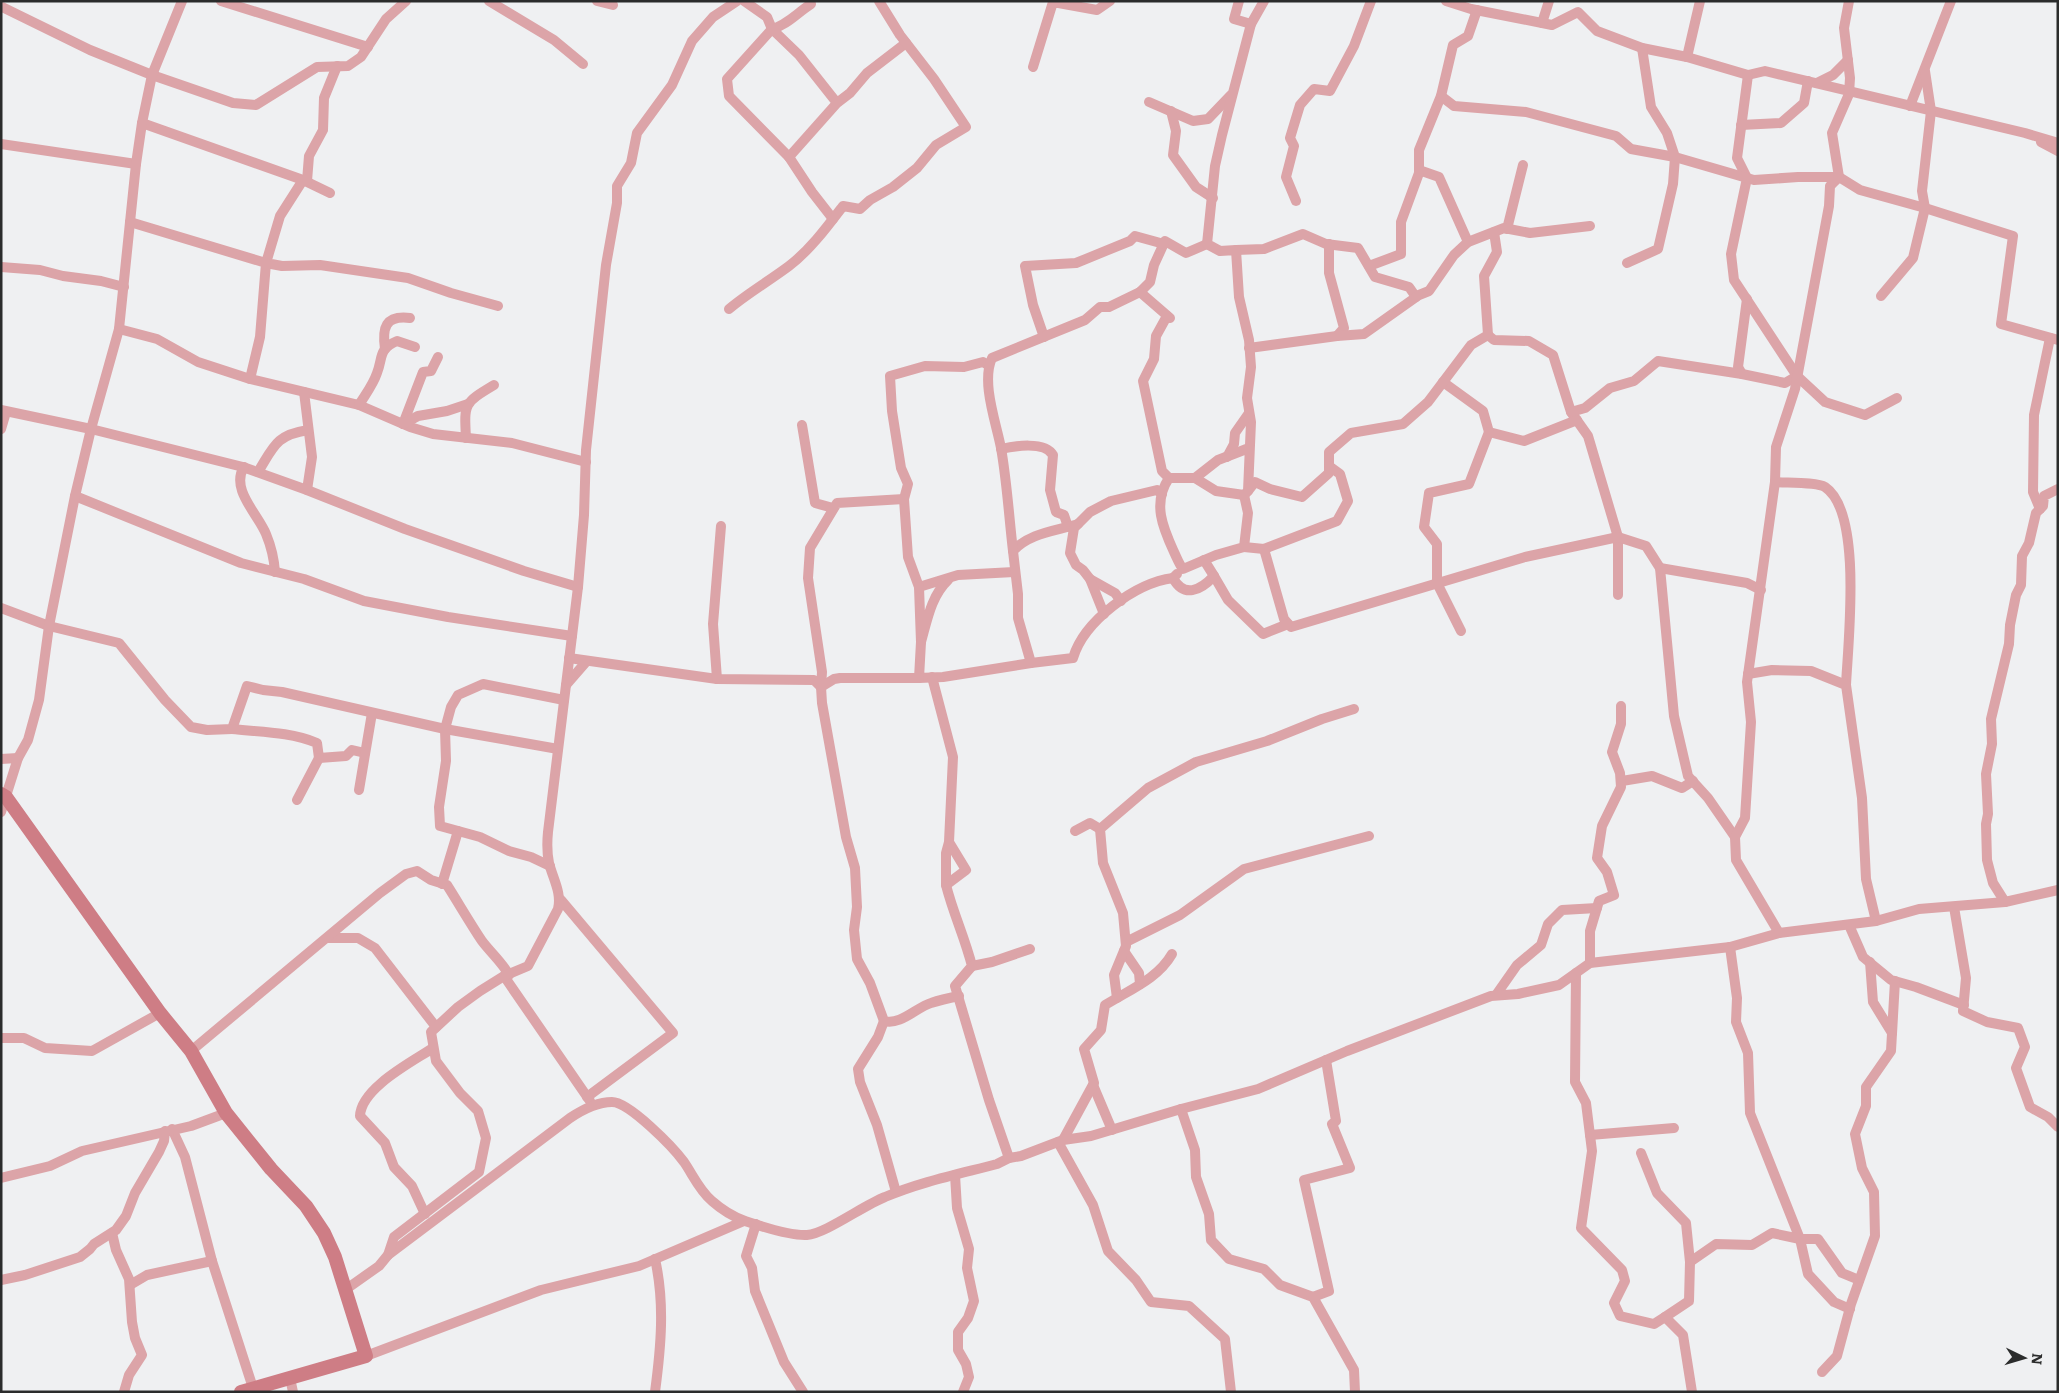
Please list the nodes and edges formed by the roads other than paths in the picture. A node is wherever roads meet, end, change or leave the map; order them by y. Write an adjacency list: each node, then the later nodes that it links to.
1 (182, 1): 34 (street)
2 (221, 1): 26 (street)
3 (406, 1): 26 (street)
4 (489, 1): 30 (street)
5 (598, 1): 19 (street)
6 (737, 1): 117 (street)
7 (744, 1): 24 (street)
8 (879, 1): 25 (street)
9 (1110, 1): 32 (street)
10 (1239, 1): 23 (street)
11 (1264, 1): 23 (street)
12 (1371, 1): 61 (street)
13 (1446, 1): 21 (street)
14 (1549, 1): 22 (street)
15 (1700, 1): 28 (street)
16 (1848, 1): 29 (street)
17 (1951, 1): 33 (street)
18 (811, 4): 24 (street)
19 (613, 5)
20 (3, 6): 34 (street)
21 (1477, 10): 22 (street); 39 (street)
22 (1542, 23): 27 (street)
23 (1251, 24): 38 (street)
24 (772, 29): 41 (street); 51 (street)
25 (906, 43): 41 (street); 63 (street)
26 (368, 48): 31 (street)
27 (1642, 48): 28 (street); 52 (street)
28 (1686, 56): 35 (street)
29 (1848, 60): 36 (street); 37 (street)
30 (583, 64)
31 (336, 66): 34 (street); 58 (street)
32 (1033, 66)
33 (1925, 71): 42 (street); 44 (street)
34 (152, 75): 45 (street)
35 (1748, 75): 36 (street); 46 (street)
36 (1812, 82): 37 (street); 46 (street)
37 (1849, 91): 42 (street); 56 (street)
38 (1233, 93): 43 (street); 60 (street)
39 (1441, 96): 52 (street); 55 (street)
40 (1149, 102): 43 (street)
41 (837, 103): 51 (street)
42 (1910, 106): 44 (street)
43 (1171, 111): 60 (street)
44 (1931, 111): 47 (street); 62 (street)
45 (142, 123): 53 (street); 58 (street)
46 (1741, 125): 57 (street)
47 (2025, 133): 48 (street); 50 (street)
48 (2058, 142)
49 (1, 144): 53 (street)
50 (2058, 151)
51 (789, 157): 63 (street)
52 (1675, 157): 57 (street); 74 (street)
53 (136, 164): 64 (street)
54 (1523, 165): 66 (street)
55 (1419, 170): 68 (street); 75 (street)
56 (1839, 177): 57 (street); 62 (street); 96 (street)
57 (1747, 178): 81 (street)
58 (305, 181): 59 (street); 73 (street)
59 (330, 193)
60 (1213, 198): 70 (street)
61 (1296, 201)
62 (1925, 208): 79 (street); 89 (street)
63 (833, 219): 83 (street)
64 (130, 222): 73 (street); 77 (street)
65 (1590, 226): 66 (street)
66 (1507, 229): 67 (street)
67 (1494, 232): 68 (street); 86 (street)
68 (1468, 242): 80 (street)
69 (1164, 244): 70 (street); 78 (street); 88 (street)
70 (1207, 244): 72 (street)
71 (1329, 244): 72 (street); 75 (street); 87 (street)
72 (1236, 250): 91 (street)
73 (266, 263): 82 (street); 97 (street)
74 (1627, 263)
75 (1369, 266): 80 (street)
76 (1, 267): 77 (street)
77 (124, 287): 85 (street)
78 (1140, 292): 88 (street); 121 (street)
79 (1881, 296)
80 (1416, 297): 87 (street)
81 (1747, 299): 95 (street); 96 (street)
82 (498, 306)
83 (729, 308)
84 (410, 318): 92 (street)
85 (119, 329): 97 (street); 110 (street)
86 (1488, 335): 98 (street); 106 (street)
87 (1337, 336): 91 (street)
88 (1044, 337): 94 (street)
89 (2054, 339): 131 (street)
90 (415, 346): 92 (street)
91 (1249, 348): 105 (street)
92 (385, 350): 103 (street)
93 (438, 357): 107 (street)
94 (988, 365): 115 (street); 129 (street)
95 (1742, 374): 96 (street); 106 (street)
96 (1797, 376): 101 (street); 123 (street)
97 (250, 379): 100 (street)
98 (1443, 382): 112 (street); 118 (street)
99 (494, 386): 102 (street)
100 (304, 392): 103 (street); 111 (street)
101 (1897, 398)
102 (468, 404): 107 (street); 113 (street)
103 (359, 405): 107 (street)
104 (4, 411): 109 (street); 110 (street)
105 (1249, 413): 114 (street); 116 (street)
106 (1574, 416): 112 (street); 134 (street)
107 (403, 424): 113 (street)
108 (802, 425): 130 (street)
109 (1, 429)
110 (91, 429): 119 (street); 128 (street)
111 (308, 430): 120 (street); 125 (street)
112 (1490, 432): 147 (street)
113 (466, 438): 117 (street)
114 (1249, 448): 116 (street); 126 (street)
115 (1001, 449): 132 (street); 137 (street)
116 (1227, 457): 122 (street)
117 (586, 462): 148 (street)
118 (1329, 466): 126 (street); 136 (street)
119 (244, 467): 120 (street); 141 (street)
120 (258, 472): 125 (street)
121 (1169, 478): 122 (street); 127 (street)
122 (1195, 478): 126 (street)
123 (1775, 482): 150 (street); 168 (street)
124 (2058, 489): 131 (street)
125 (307, 490): 148 (street)
126 (1246, 493): 135 (street)
127 (1162, 494): 132 (street); 140 (street)
128 (75, 496): 141 (street); 156 (street)
129 (904, 499): 130 (street); 149 (street)
130 (833, 508): 169 (street)
131 (2040, 509): 198 (street)
132 (1073, 525): 137 (street); 146 (street)
133 (721, 526): 165 (street)
134 (1618, 537): 139 (street); 147 (street); 151 (street)
135 (1244, 547): 136 (street); 138 (street)
136 (1264, 549): 155 (street)
137 (1013, 551): 142 (street)
138 (1204, 560): 140 (street); 143 (street)
139 (1660, 568): 150 (street); 182 (street)
140 (1183, 569): 144 (street)
141 (275, 572): 158 (street)
142 (1014, 572): 145 (street); 162 (street)
143 (1214, 576): 144 (street); 155 (street)
144 (1173, 578): 152 (street)
145 (949, 579): 149 (street); 159 (street)
146 (1090, 579): 152 (street); 154 (street)
147 (1437, 583): 155 (street); 157 (street)
148 (578, 587): 158 (street)
149 (919, 587): 159 (street)
150 (1761, 590): 163 (street)
151 (1618, 595)
152 (1121, 601): 154 (street)
153 (1, 608): 156 (street)
154 (1104, 614): 162 (street)
155 (1288, 624)
156 (50, 626): 175 (street); 178 (street)
157 (1461, 631)
158 (572, 636): 160 (street)
159 (921, 642): 166 (street)
160 (569, 658): 161 (street); 167 (street)
161 (586, 662): 165 (street); 167 (street)
162 (1031, 663): 164 (street)
163 (1748, 674): 168 (street); 191 (street)
164 (932, 677): 166 (street); 192 (street)
165 (716, 678): 169 (street)
166 (920, 678): 169 (street)
167 (566, 685): 170 (street)
168 (1846, 685): 201 (street)
169 (821, 688): 221 (street)
170 (564, 700): 174 (street); 176 (street)
171 (1621, 706): 181 (street)
172 (1354, 709): 187 (street)
173 (372, 713): 174 (street); 175 (street); 177 (street)
174 (444, 728): 176 (street); 188 (street)
175 (232, 729): 179 (street)
176 (558, 749): 193 (street)
177 (365, 753): 179 (street); 183 (street)
178 (18, 758): 180 (street); 184 (street)
179 (319, 758): 185 (street)
180 (1, 759)
181 (1622, 781): 182 (street); 200 (street)
182 (1693, 782): 191 (street)
183 (359, 790)
184 (4, 795): 186 (street); 220 (street)
185 (297, 800)
186 (1, 812)
187 (1100, 830): 189 (street); 205 (street)
188 (458, 831): 193 (street); 194 (street)
189 (1075, 831)
190 (1369, 836): 205 (street)
191 (1735, 837): 203 (street)
192 (948, 842): 195 (street); 195 (street)
193 (550, 866): 197 (street)
194 (442, 884): 204 (street); 213 (street)
195 (946, 885): 211 (street)
196 (2058, 890): 198 (street)
197 (561, 900): 213 (street); 229 (street)
198 (2005, 902): 199 (street)
199 (1954, 906): 201 (street); 219 (street)
200 (1597, 908): 210 (street); 217 (street)
201 (1876, 921): 202 (street)
202 (1849, 925): 203 (street); 209 (street)
203 (1779, 933): 206 (street)
204 (328, 938): 222 (street); 226 (street)
205 (1125, 946): 215 (street); 218 (street)
206 (1730, 947): 210 (street); 248 (street)
207 (1030, 949): 211 (street)
208 (1172, 954): 215 (street)
209 (1870, 962): 214 (street); 223 (street)
210 (1590, 963): 212 (street)
211 (972, 966): 216 (street)
212 (1576, 973): 217 (street); 237 (street)
213 (507, 975): 222 (street); 229 (street)
214 (1895, 981): 219 (street); 223 (street)
215 (1140, 984): 218 (street)
216 (959, 996): 221 (street); 240 (street)
217 (1496, 996): 227 (street)
218 (1117, 998): 228 (street)
219 (1964, 1005): 233 (street)
220 (160, 1013): 224 (street); 226 (street)
221 (884, 1021): 243 (street)
222 (436, 1027): 225 (street)
223 (1892, 1034): 254 (street)
224 (1, 1038)
225 (433, 1048): 244 (street); 244 (street)
226 (191, 1051): 232 (street)
227 (1326, 1060): 231 (street); 257 (street)
228 (1093, 1085): 236 (street); 238 (street)
229 (587, 1097): 230 (street)
230 (594, 1106): 245 (street); 249 (street)
231 (1181, 1109): 236 (street); 257 (street)
232 (226, 1113): 235 (street); 256 (street)
233 (2058, 1127)
234 (1674, 1128): 237 (street)
235 (168, 1130): 242 (street); 247 (street); 251 (street)
236 (1112, 1130): 238 (street)
237 (1590, 1135): 259 (street)
238 (1061, 1142): 240 (street); 268 (street)
239 (1641, 1153): 252 (street)
240 (1009, 1158): 241 (street)
241 (955, 1175): 243 (street); 267 (street)
242 (1, 1178)
243 (896, 1192): 246 (street)
244 (425, 1214): 249 (street)
245 (744, 1221): 246 (street); 250 (street)
246 (756, 1224): 266 (street)
247 (112, 1233): 253 (street); 255 (street)
248 (1800, 1239): 252 (street); 254 (street); 258 (street)
249 (388, 1255): 256 (street)
250 (655, 1259): 260 (street); 265 (street)
251 (212, 1261): 255 (street); 263 (street)
252 (1690, 1262): 259 (street)
253 (1, 1280)
254 (1859, 1280): 258 (street)
255 (130, 1285): 264 (street)
256 (345, 1290): 260 (street)
257 (1313, 1297): 269 (street)
258 (1850, 1308): 261 (street)
259 (1665, 1317): 270 (street)
260 (366, 1356): 262 (street)
261 (1822, 1372)
262 (292, 1385): 263 (street)
263 (247, 1390)
264 (124, 1392)
265 (655, 1392)
266 (803, 1392)
267 (963, 1392)
268 (1231, 1392)
269 (1355, 1392)
270 (1692, 1392)

